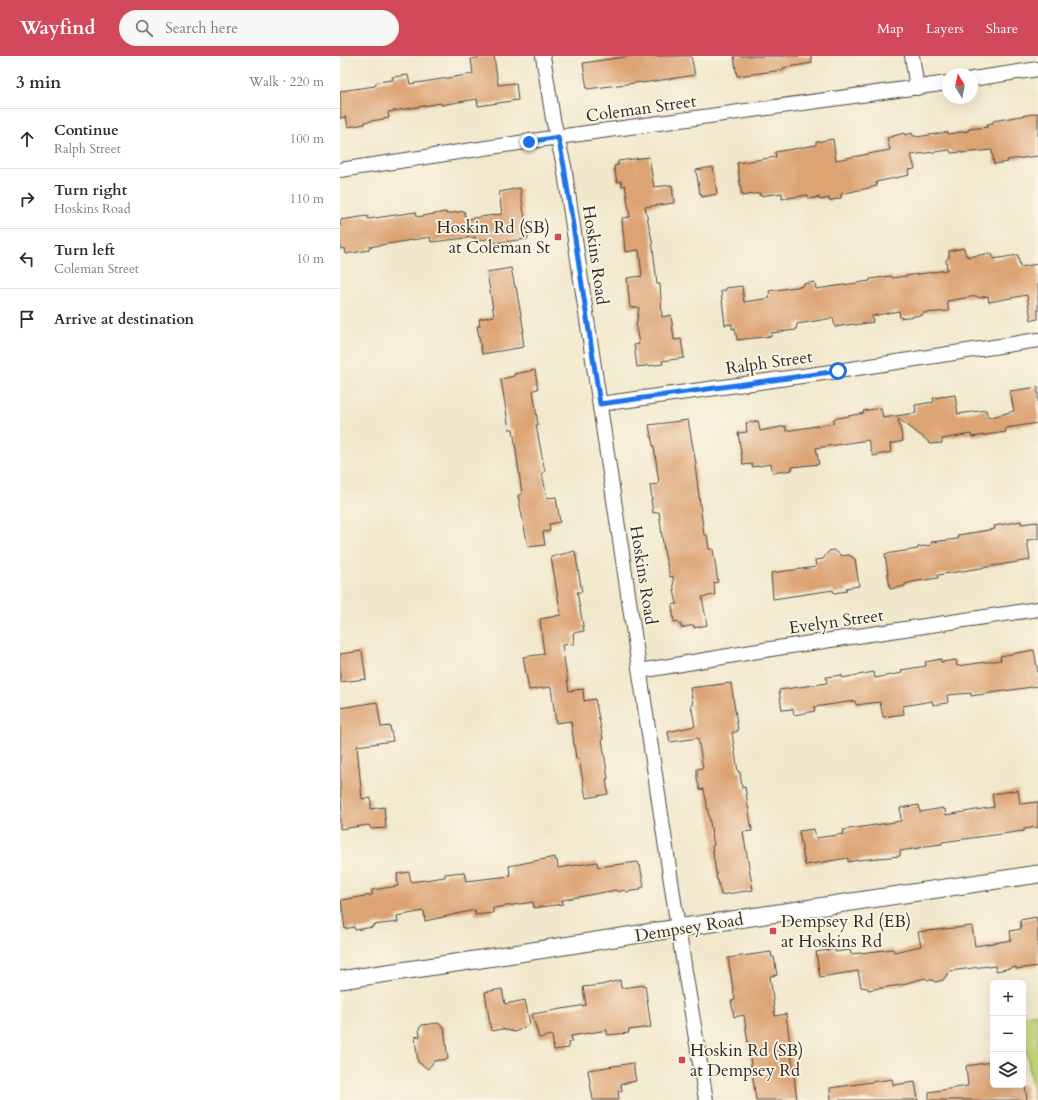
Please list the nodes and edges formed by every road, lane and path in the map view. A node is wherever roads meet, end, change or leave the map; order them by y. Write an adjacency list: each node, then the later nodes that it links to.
1 (543, 56): 7 (street, Hoskins Road)
2 (912, 56): 6 (street)
3 (1038, 69): 4 (street)
4 (978, 78)
5 (942, 84): 6 (street, Coleman Street)
6 (917, 88): 7 (street, Coleman Street)
7 (558, 137): 8 (street, Coleman Street); 10 (street, Hoskins Road)
8 (340, 170)
9 (1038, 340): 10 (street, Ralph Street)
10 (600, 404): 12 (street, Hoskins Road)
11 (1038, 609): 12 (street, Evelyn Street)
12 (640, 670): 14 (street, Hoskins Road)
13 (1038, 874): 14 (street, Dempsey Road)
14 (678, 928): 15 (street, Dempsey Road); 16 (street, Hoskins Road)
15 (340, 980)
16 (706, 1100)

